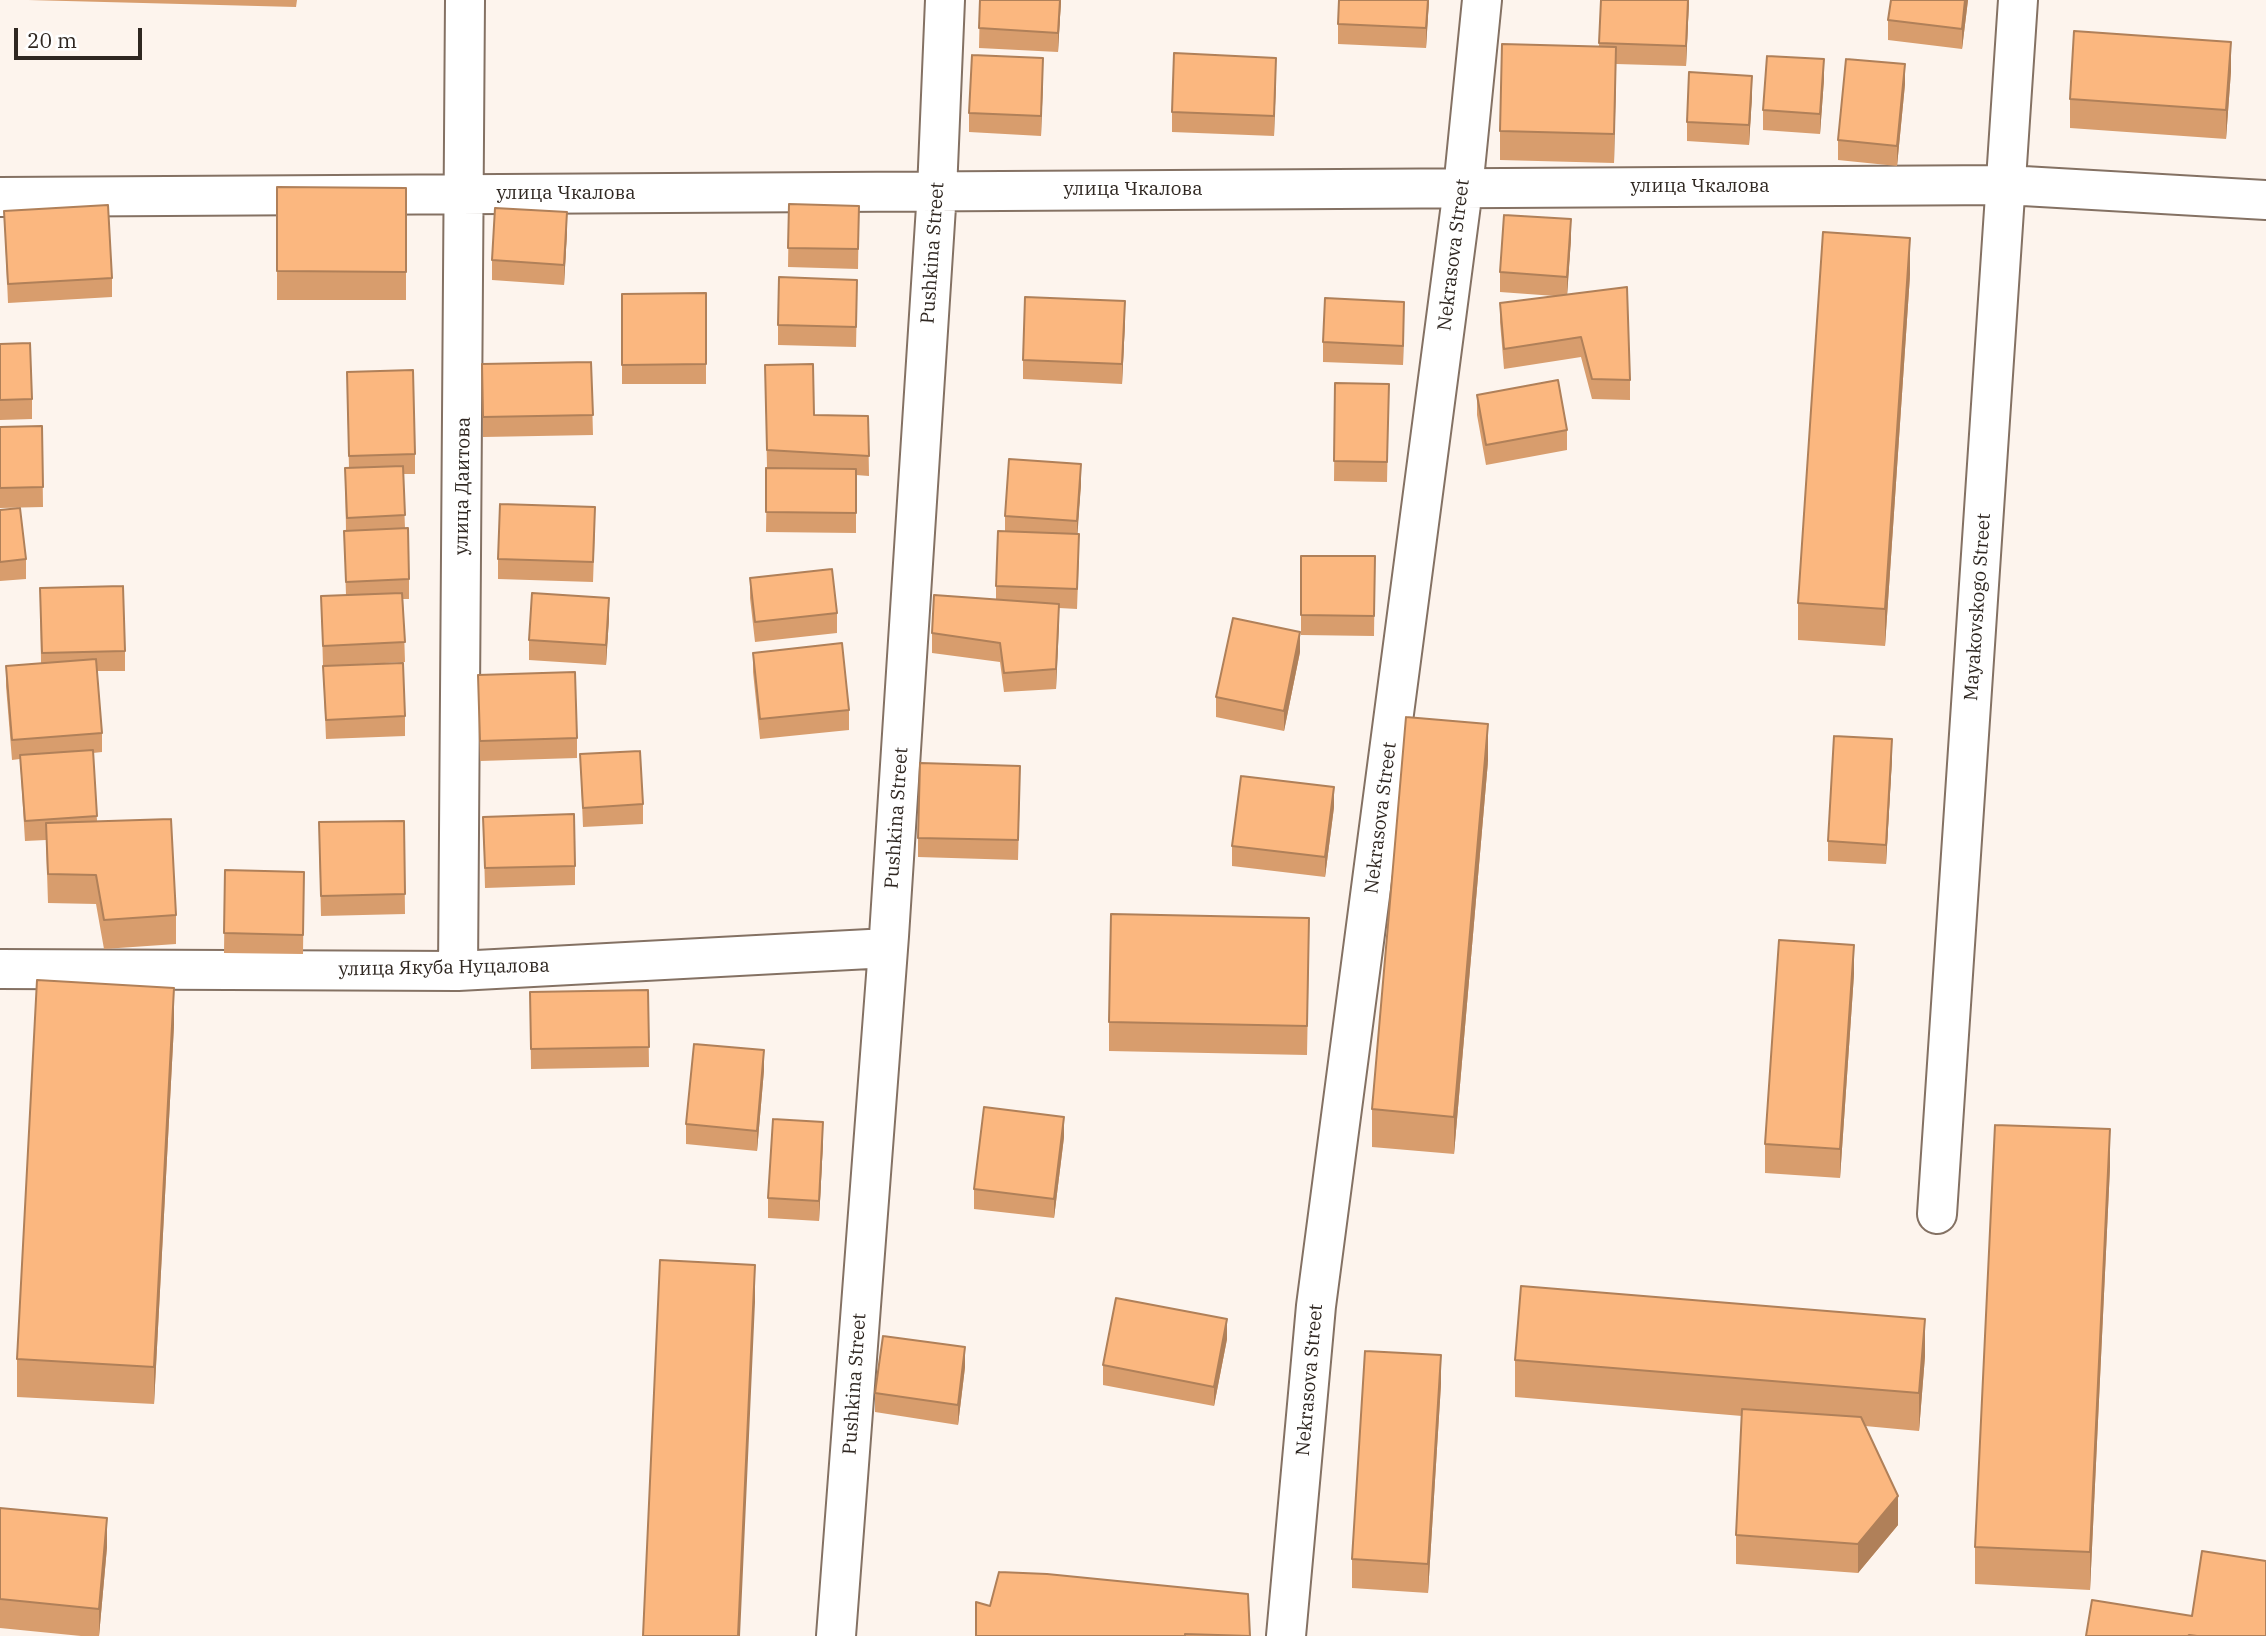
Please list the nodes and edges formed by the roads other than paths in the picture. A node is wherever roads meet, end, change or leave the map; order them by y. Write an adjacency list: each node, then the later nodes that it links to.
1 (465, 0): 8 (street, улица Даитова)
2 (945, 0): 7 (street, Pushkina Street)
3 (1482, 0): 6 (street, Nekrasova Street)
4 (2018, 0): 5 (street, Mayakovskogo Street)
5 (2006, 185): 6 (street, улица Чкалова); 10 (street, улица Чкалова); 14 (street, Mayakovskogo Street)
6 (1463, 188): 7 (street, улица Чкалова); 16 (street, Nekrasova Street)
7 (937, 191): 8 (street, улица Чкалова); 11 (street, Pushkina Street)
8 (465, 194): 9 (street, улица Чкалова); 13 (street, улица Даитова)
9 (0, 197)
10 (2266, 200)
11 (888, 948): 13 (street, улица Якуба Нуцалова); 15 (street, Pushkina Street)
12 (0, 969): 13 (street, улица Якуба Нуцалова)
13 (458, 971)
14 (1937, 1214)
15 (836, 1636)
16 (1286, 1636)

